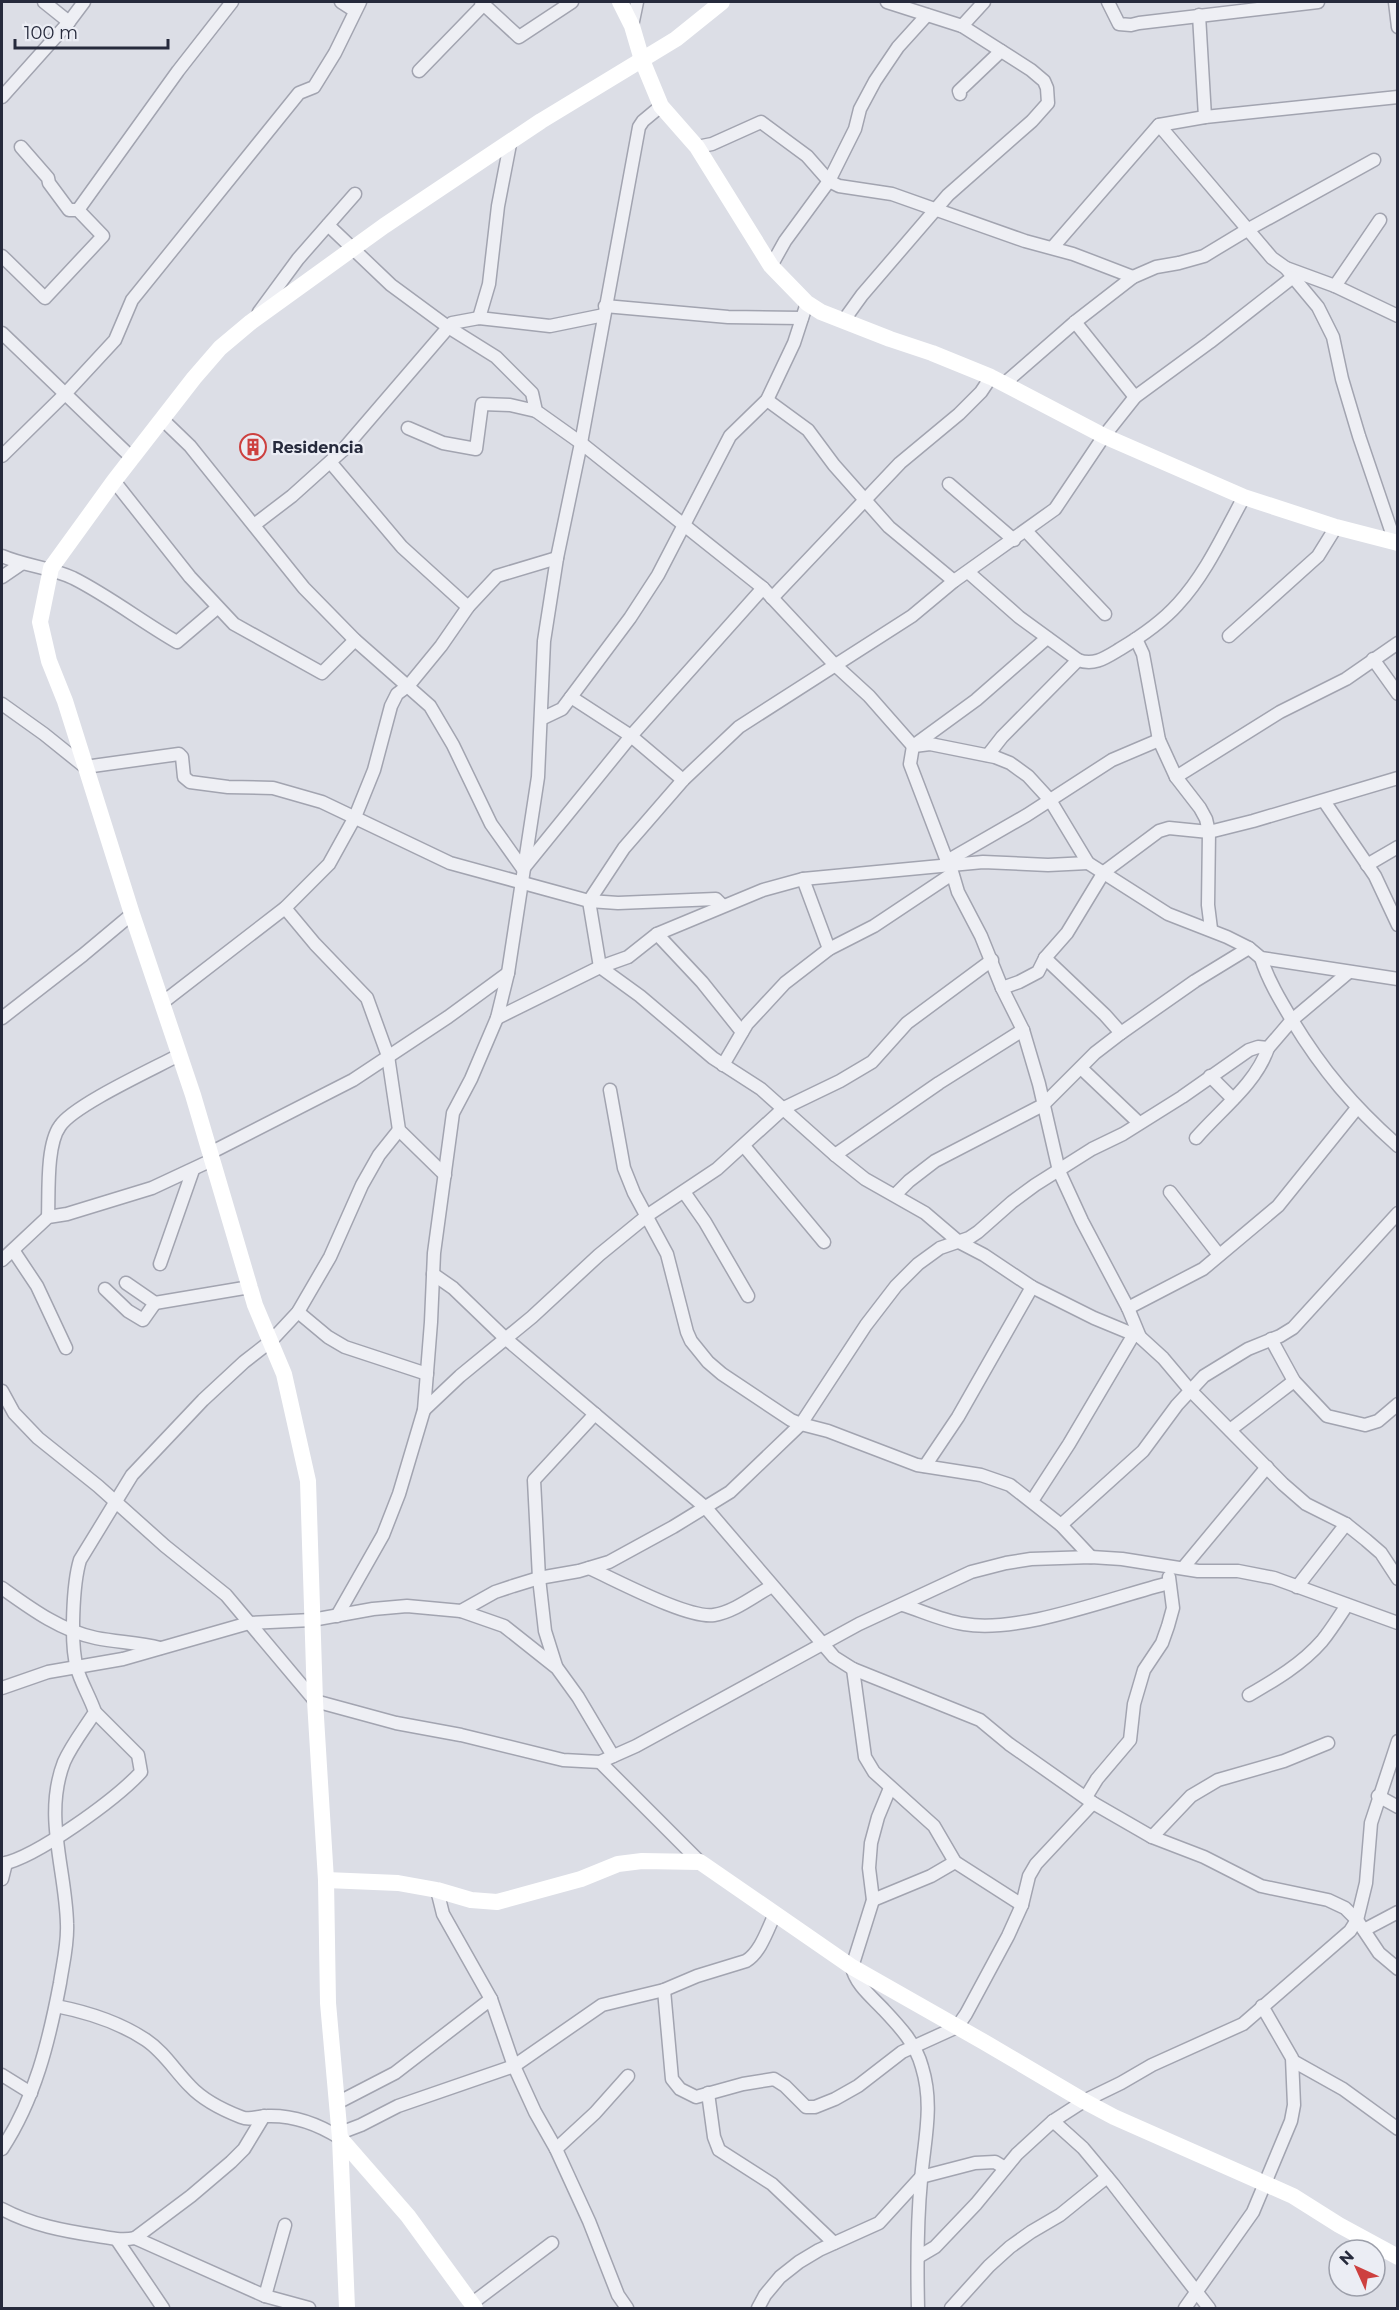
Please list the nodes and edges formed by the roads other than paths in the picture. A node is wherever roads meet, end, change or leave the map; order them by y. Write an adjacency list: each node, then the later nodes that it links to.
1 (44, 2): 18 (street)
2 (84, 2): 18 (street)
3 (232, 2): 38 (street)
4 (342, 2): 15 (street)
5 (572, 2): 14 (street)
6 (620, 2): 19 (street)
7 (637, 2): 19 (street)
8 (722, 2): 23 (street)
9 (887, 2): 16 (street)
10 (984, 2): 20 (street)
11 (1107, 2): 17 (street)
12 (1318, 2): 17 (street)
13 (1395, 2): 21 (street)
14 (483, 3): 24 (street)
15 (358, 6): 59 (street)
16 (927, 15): 20 (street); 35 (street)
17 (1199, 15): 29 (street)
18 (69, 22): 26 (street)
19 (632, 26): 23 (street)
20 (962, 26): 22 (street)
21 (1398, 27)
22 (1001, 51): 25 (street); 37 (street)
23 (642, 60): 28 (street); 31 (street)
24 (419, 71)
25 (960, 94)
26 (2, 97)
27 (1398, 97): 29 (street)
28 (661, 106): 33 (street); 49 (street)
29 (1205, 117): 30 (street)
30 (1159, 125): 41 (street); 42 (street)
31 (510, 144): 43 (street); 52 (street)
32 (21, 147): 38 (street)
33 (697, 147): 35 (street); 45 (street)
34 (1374, 160): 41 (street)
35 (829, 181): 37 (street); 45 (street)
36 (355, 194): 40 (street)
37 (937, 209): 42 (street); 53 (street)
38 (78, 210): 44 (street)
39 (1380, 220): 48 (street)
40 (328, 225): 43 (street); 54 (street)
41 (1247, 230): 46 (street); 47 (street)
42 (1053, 248): 47 (street)
43 (351, 249): 54 (street); 56 (street)
44 (2, 256)
45 (771, 266): 50 (street)
46 (1290, 273): 48 (street); 60 (street); 79 (street)
47 (1133, 277): 55 (street)
48 (1335, 286): 51 (street)
49 (605, 310): 50 (street); 52 (street); 66 (street)
50 (805, 311): 53 (street); 61 (street)
51 (1398, 316)
52 (479, 318): 56 (street)
53 (844, 320): 58 (street)
54 (251, 322): 63 (street)
55 (1075, 322): 58 (street); 60 (street)
56 (448, 327): 62 (street); 69 (street)
57 (2, 333): 59 (street)
58 (998, 380): 65 (street); 73 (street)
59 (65, 394): 67 (street); 68 (street)
60 (1135, 397): 65 (street)
61 (767, 400): 73 (street); 74 (street)
62 (536, 411): 64 (street); 66 (street)
63 (162, 419): 68 (street); 75 (street)
64 (408, 428)
65 (1104, 436): 72 (street); 77 (street)
66 (581, 443): 74 (street); 81 (street)
67 (2, 456)
68 (132, 458): 70 (street)
69 (331, 463): 75 (street); 88 (street)
70 (114, 481): 83 (street); 89 (street)
71 (949, 484): 78 (street)
72 (1244, 497): 76 (street); 93 (street)
73 (865, 501): 86 (street); 87 (street)
74 (683, 524): 87 (street); 101 (street)
75 (254, 525): 94 (street)
76 (1336, 527): 79 (street); 91 (street)
77 (1026, 531): 78 (street); 90 (street)
78 (1014, 540): 84 (street)
79 (1396, 543)
80 (2, 556): 82 (street)
81 (557, 558): 88 (street); 103 (street)
82 (21, 564): 83 (street); 85 (street)
83 (51, 568): 89 (street); 108 (street)
84 (968, 572): 86 (street); 92 (street)
85 (2, 577)
86 (954, 582): 98 (street)
87 (767, 593): 98 (street); 104 (street)
88 (468, 607): 99 (street)
89 (218, 608): 94 (street)
90 (1105, 614)
91 (1229, 636)
92 (1047, 638): 97 (street); 106 (street)
93 (1136, 639): 97 (street); 105 (street)
94 (355, 640): 99 (street)
95 (1398, 643): 96 (street)
96 (1373, 659): 100 (street); 109 (street)
97 (1077, 660): 107 (street)
98 (834, 664): 106 (street); 111 (street)
99 (409, 685): 114 (street); 121 (street)
100 (1398, 694)
101 (571, 697): 103 (street); 104 (street)
102 (2, 704): 108 (street)
103 (541, 718): 121 (street)
104 (632, 736): 111 (street); 121 (street)
105 (1159, 740): 109 (street); 112 (street)
106 (912, 746): 107 (street); 119 (street)
107 (988, 755): 112 (street)
108 (85, 767): 114 (street); 126 (street)
109 (1176, 777): 115 (street)
110 (1398, 778): 113 (street)
111 (683, 780): 123 (street)
112 (1050, 800): 117 (street); 119 (street)
113 (1324, 801): 115 (street); 118 (street)
114 (355, 817): 121 (street); 125 (street)
115 (1209, 832): 120 (street); 128 (street)
116 (1398, 847): 118 (street)
117 (1088, 863): 119 (street); 120 (street)
118 (1367, 865): 127 (street)
119 (950, 867): 122 (street); 131 (street); 134 (street)
120 (1104, 872): 128 (street); 132 (street)
121 (522, 875): 123 (street); 137 (street)
122 (803, 879): 124 (street); 131 (street)
123 (589, 901): 124 (street); 135 (street)
124 (722, 906): 129 (street)
125 (285, 908): 140 (street); 149 (street)
126 (132, 914): 140 (street); 141 (street)
127 (1398, 925)
128 (1211, 929): 130 (street)
129 (657, 934): 135 (street); 145 (street)
130 (1249, 948): 133 (street); 146 (street)
131 (829, 949): 145 (street)
132 (1045, 958): 139 (street); 146 (street)
133 (1261, 958): 136 (street); 143 (street)
134 (992, 960): 139 (street); 156 (street)
135 (600, 967): 142 (street); 150 (street)
136 (1349, 972): 138 (street); 143 (street)
137 (508, 974): 142 (street); 149 (street)
138 (1398, 979)
139 (1002, 987): 144 (street)
140 (162, 1003): 148 (street)
141 (2, 1018)
142 (497, 1018): 167 (street)
143 (1292, 1020): 147 (street); 157 (street)
144 (1023, 1030): 155 (street); 163 (street)
145 (742, 1032): 150 (street)
146 (1121, 1033): 151 (street)
147 (1268, 1048): 152 (street); 154 (street)
148 (179, 1055): 164 (street); 173 (street)
149 (388, 1056): 159 (street); 164 (street)
150 (723, 1065): 156 (street)
151 (1081, 1068): 155 (street); 158 (street)
152 (1210, 1076): 154 (street); 158 (street)
153 (610, 1090): 172 (street)
154 (1233, 1099): 160 (street)
155 (1043, 1105): 166 (street); 170 (street)
156 (784, 1108): 161 (street); 163 (street)
157 (1357, 1108): 162 (street); 177 (street)
158 (1139, 1123): 166 (street)
159 (399, 1130): 167 (street); 188 (street)
160 (1196, 1138)
161 (744, 1146): 168 (street); 174 (street)
162 (1398, 1146)
163 (835, 1155): 170 (street)
164 (211, 1157): 165 (street); 182 (street)
165 (193, 1170): 173 (street); 179 (street)
166 (1059, 1171): 175 (street); 187 (street)
167 (445, 1175): 180 (street)
168 (684, 1192): 172 (street); 185 (street)
169 (1170, 1192): 177 (street)
170 (895, 1196): 175 (street)
171 (1398, 1213): 191 (street)
172 (648, 1215): 190 (street); 201 (street)
173 (48, 1217): 176 (street)
174 (824, 1242)
175 (959, 1242): 183 (street); 201 (street)
176 (12, 1250): 178 (street); 193 (street)
177 (1219, 1255): 187 (street)
178 (2, 1260)
179 (160, 1264)
180 (433, 1274): 190 (street); 194 (street)
181 (126, 1283): 186 (street)
182 (250, 1287): 186 (street); 192 (street)
183 (1032, 1287): 189 (street); 203 (street)
184 (105, 1289): 186 (street)
185 (748, 1296)
186 (154, 1303)
187 (1128, 1308): 189 (street)
188 (298, 1312): 192 (street); 194 (street)
189 (1137, 1335): 196 (street); 206 (street)
190 (505, 1338): 199 (street); 200 (street)
191 (1271, 1339): 195 (street); 196 (street)
192 (270, 1341): 205 (street); 224 (street)
193 (66, 1348)
194 (427, 1374): 199 (street)
195 (1294, 1381): 198 (street); 202 (street)
196 (1190, 1390): 202 (street); 209 (street)
197 (2, 1391): 205 (street)
198 (1398, 1404)
199 (424, 1410): 223 (street)
200 (595, 1414): 207 (street); 214 (street)
201 (801, 1424): 203 (street); 207 (street)
202 (1230, 1430): 204 (street)
203 (925, 1466): 206 (street)
204 (1267, 1467): 208 (street); 213 (street)
205 (115, 1500): 225 (street); 227 (street)
206 (1032, 1501): 209 (street)
207 (706, 1508): 212 (street); 217 (street)
208 (1346, 1524): 215 (street); 218 (street)
209 (1061, 1525): 210 (street)
210 (1091, 1557): 211 (street); 220 (street)
211 (1167, 1566): 213 (street); 216 (street)
212 (589, 1568): 214 (street); 217 (street)
213 (1183, 1569): 218 (street)
214 (539, 1578): 222 (street); 231 (street)
215 (1398, 1579)
216 (1169, 1583): 220 (street); 243 (street)
217 (772, 1586): 228 (street)
218 (1297, 1587): 221 (street)
219 (2, 1588): 227 (street)
220 (903, 1605): 228 (street)
221 (1347, 1605): 226 (street); 234 (street)
222 (461, 1611): 223 (street); 231 (street)
223 (337, 1616): 224 (street)
224 (312, 1620): 225 (street); 235 (street)
225 (249, 1623): 229 (street); 235 (street)
226 (1398, 1623)
227 (74, 1630): 229 (street); 230 (street)
228 (823, 1645): 232 (street); 239 (street)
229 (160, 1648): 230 (street)
230 (77, 1668): 233 (street); 236 (street)
231 (557, 1668): 239 (street)
232 (853, 1669): 241 (street); 243 (street)
233 (2, 1688)
234 (1249, 1695)
235 (315, 1701): 240 (street); 251 (street)
236 (95, 1712): 246 (street); 246 (street)
237 (1398, 1741): 242 (street)
238 (1328, 1743): 245 (street)
239 (613, 1756): 240 (street)
240 (600, 1762): 247 (street)
241 (890, 1788): 248 (street); 253 (street)
242 (1378, 1796): 244 (street); 257 (street)
243 (1089, 1800): 245 (street); 254 (street)
244 (1398, 1807)
245 (1152, 1837): 257 (street)
246 (55, 1839): 249 (street); 263 (street)
247 (700, 1862): 252 (street); 256 (street)
248 (955, 1862): 253 (street); 254 (street)
249 (4, 1864): 250 (street)
250 (2, 1879)
251 (326, 1880): 252 (street); 275 (street)
252 (437, 1890): 262 (street)
253 (873, 1900): 258 (street)
254 (1022, 1905): 266 (street)
255 (1398, 1912): 257 (street)
256 (776, 1914): 258 (street); 260 (street)
257 (1360, 1925): 259 (street); 264 (street)
258 (852, 1967): 261 (street); 265 (street)
259 (1398, 1969)
260 (664, 1990): 269 (street); 273 (street)
261 (900, 1994): 265 (street); 266 (street)
262 (491, 1999): 269 (street); 275 (street)
263 (56, 2006): 272 (street); 276 (street)
264 (1262, 2006): 268 (street); 274 (street)
265 (885, 2011): 267 (street)
266 (957, 2027): 267 (street); 274 (street)
267 (914, 2046): 273 (street); 283 (street)
268 (1293, 2061): 278 (street); 285 (street)
269 (514, 2066): 279 (street); 281 (street)
270 (2, 2075): 272 (street)
271 (628, 2076): 281 (street)
272 (31, 2093): 280 (street)
273 (708, 2093): 290 (street)
274 (1084, 2101): 277 (street); 285 (street)
275 (337, 2103): 279 (street)
276 (264, 2116): 279 (street); 288 (street)
277 (1053, 2121): 282 (street); 284 (street)
278 (1398, 2129)
279 (340, 2135): 296 (street); 299 (street)
280 (2, 2149)
281 (556, 2149): 300 (street)
282 (1005, 2168): 283 (street); 292 (street)
283 (921, 2177): 290 (street); 292 (street)
284 (1107, 2177): 294 (street); 303 (street)
285 (1266, 2184): 293 (street); 294 (street)
286 (2, 2209): 289 (street)
287 (285, 2225): 295 (street)
288 (135, 2238): 289 (street); 295 (street)
289 (117, 2240): 297 (street)
290 (834, 2242): 301 (street)
291 (552, 2243): 296 (street)
292 (918, 2257): 302 (street)
293 (1398, 2257)
294 (1196, 2293): 304 (street); 305 (street)
295 (265, 2296): 298 (street)
296 (473, 2306)
297 (163, 2308)
298 (309, 2308)
299 (347, 2308)
300 (627, 2308)
301 (758, 2308)
302 (918, 2308)
303 (951, 2308)
304 (1185, 2308)
305 (1209, 2308)

